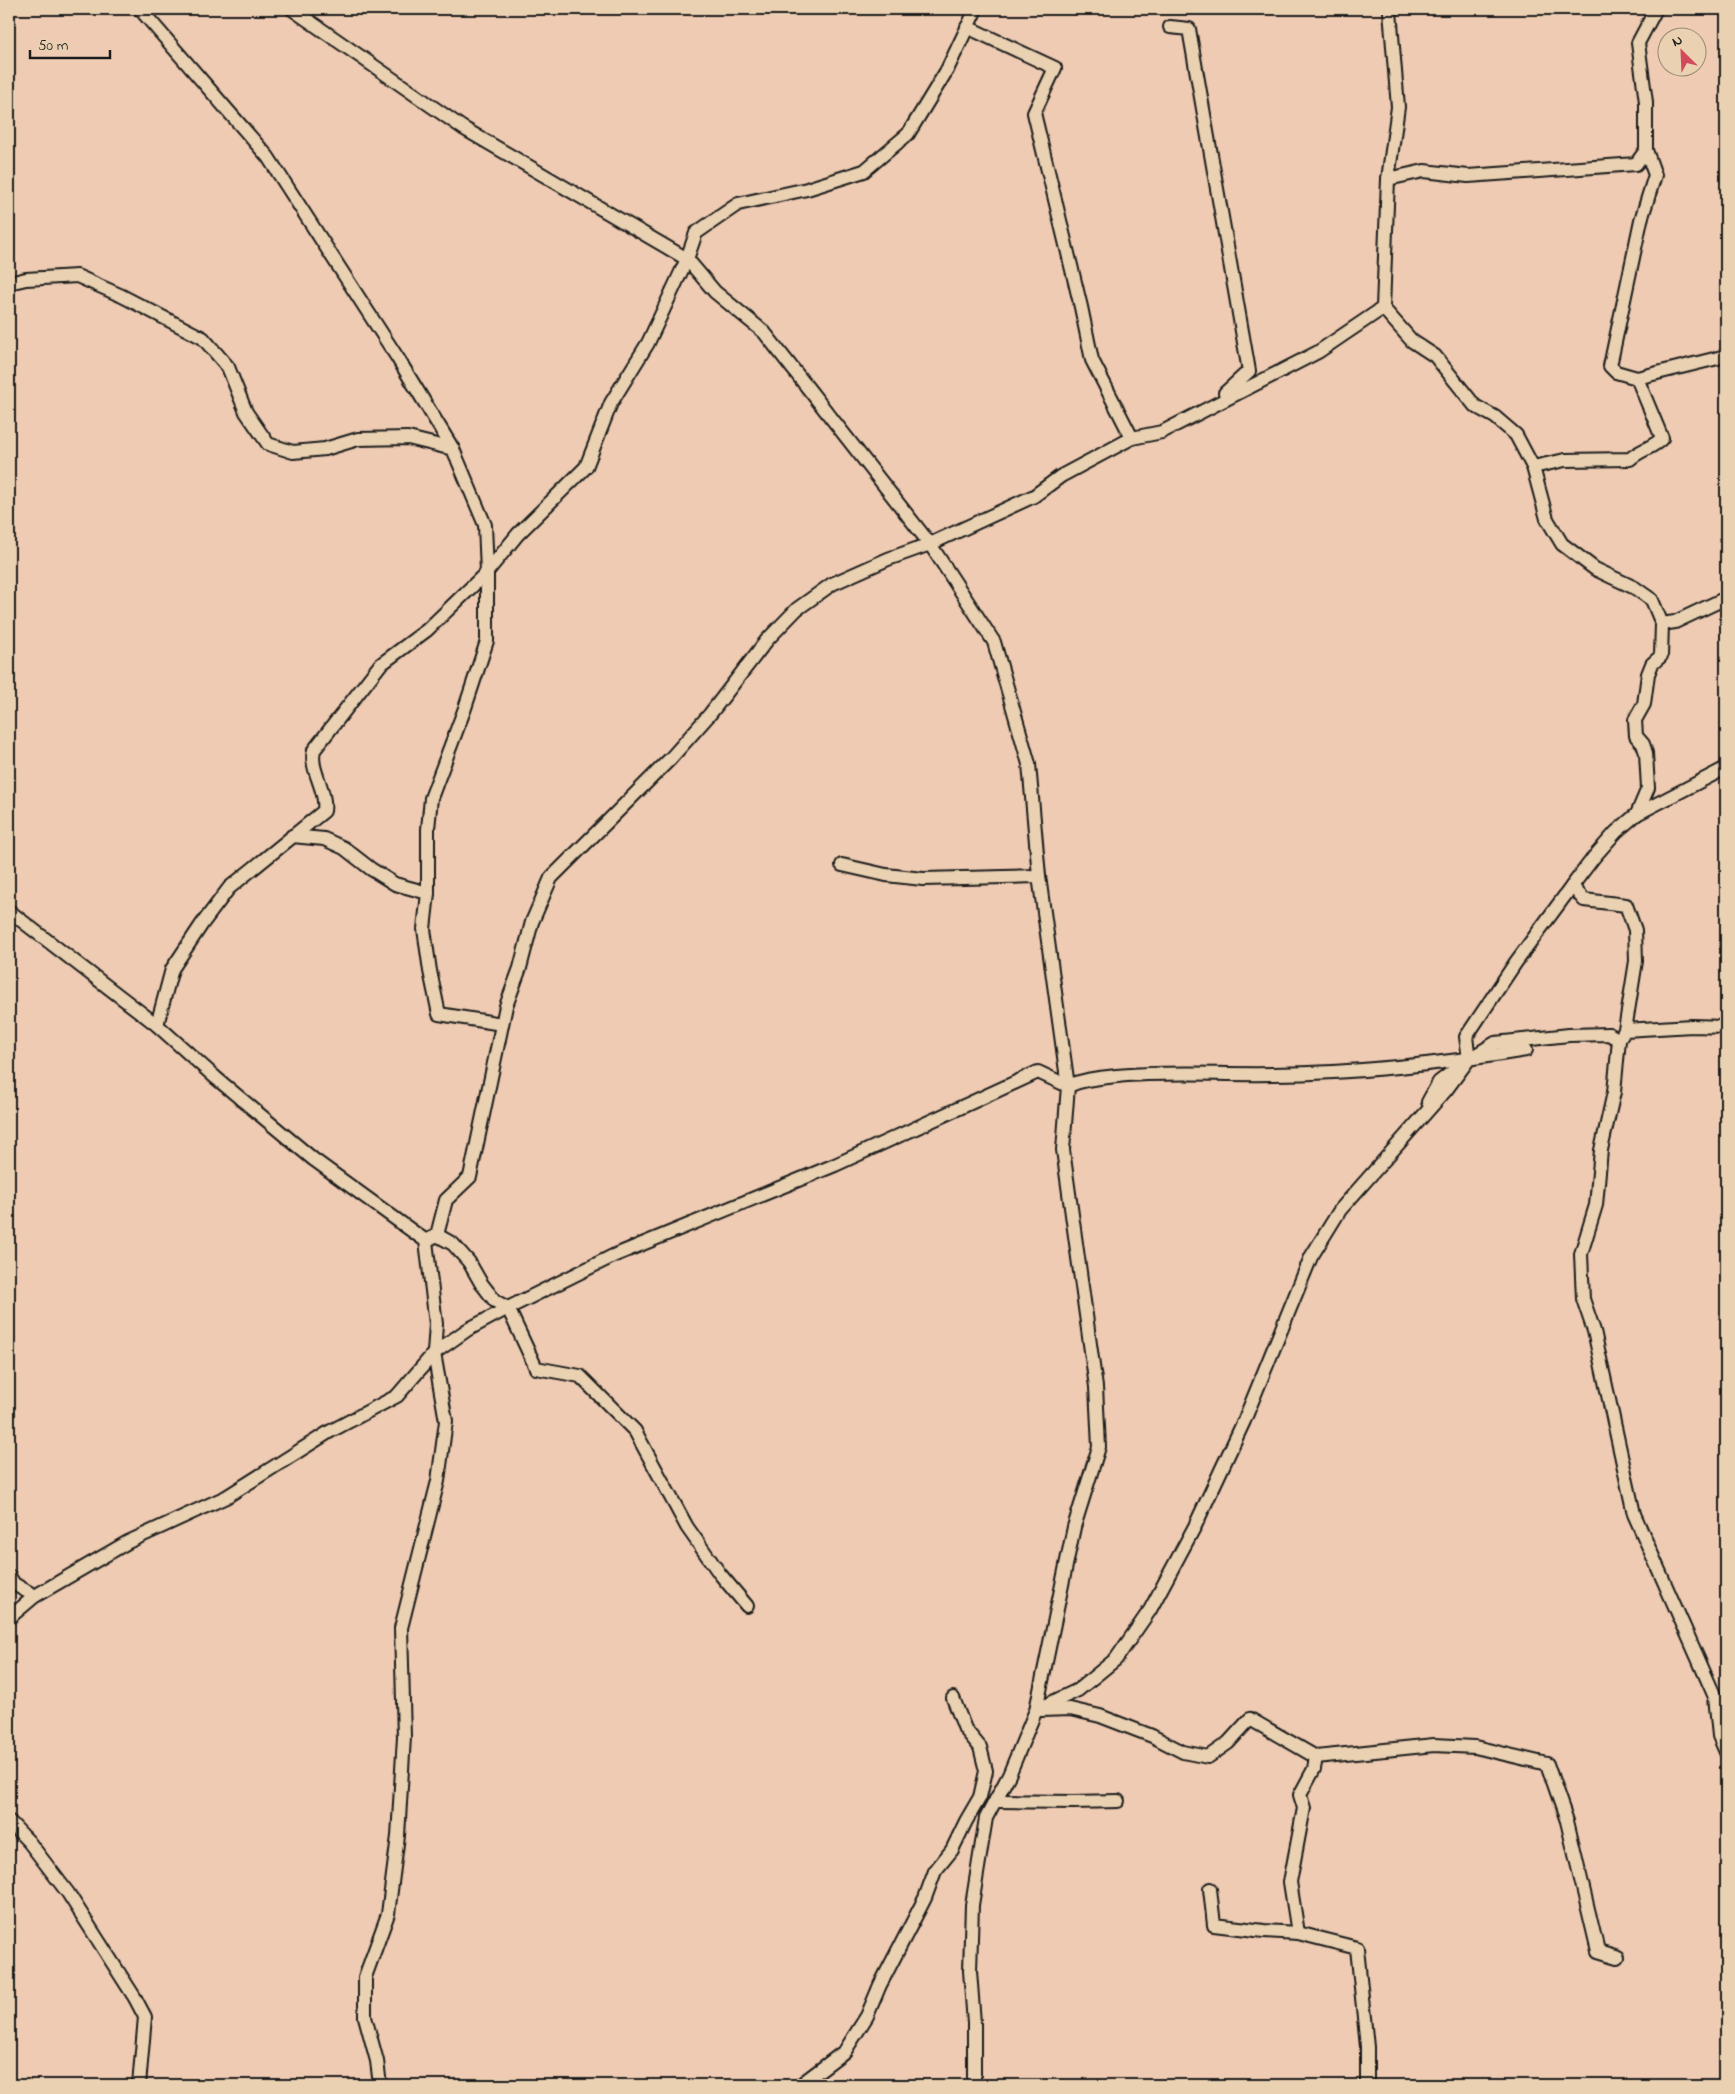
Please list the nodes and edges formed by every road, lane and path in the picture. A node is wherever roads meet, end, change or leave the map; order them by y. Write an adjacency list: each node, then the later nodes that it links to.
1 (140, 9): 17 (street)
2 (292, 9): 10 (street)
3 (976, 9): 6 (street)
4 (1656, 9): 8 (street)
5 (1390, 11): 9 (street)
6 (966, 27): 10 (street); 16 (street)
7 (1170, 27): 15 (street)
8 (1646, 150): 9 (street); 14 (street)
9 (1388, 179): 12 (street)
10 (687, 259): 19 (street); 20 (street)
11 (9, 283): 17 (street)
12 (1383, 308): 15 (street); 18 (street)
13 (1726, 356): 14 (street)
14 (1637, 378): 18 (street)
15 (1214, 404): 16 (street)
16 (1132, 438): 19 (street)
17 (453, 450): 20 (street)
18 (1533, 467): 22 (street)
19 (930, 544): 27 (street); 31 (street)
20 (488, 572): 25 (street); 29 (street)
21 (1726, 598): 22 (street)
22 (1662, 624): 24 (street)
23 (1726, 768): 24 (street)
24 (1637, 814): 28 (street)
25 (292, 836): 29 (street); 32 (street)
26 (842, 865): 27 (street)
27 (1039, 876): 37 (street)
28 (1572, 886): 34 (street); 36 (street)
29 (428, 893): 31 (street)
30 (9, 911): 32 (street)
31 (502, 1024): 38 (street)
32 (157, 1025): 38 (street)
33 (1726, 1027): 34 (street)
34 (1622, 1035): 36 (street); 47 (street)
35 (1526, 1050): 36 (street)
36 (1469, 1060): 37 (street); 46 (street)
37 (1068, 1086): 39 (street); 46 (street)
38 (432, 1238): 39 (street); 40 (street)
39 (508, 1308): 40 (street); 43 (street)
40 (434, 1353): 42 (street); 56 (street)
41 (9, 1576): 42 (street)
42 (35, 1596): 44 (street)
43 (747, 1606)
44 (9, 1618)
45 (953, 1698): 57 (street)
46 (1036, 1710): 48 (street); 49 (street)
47 (1726, 1752)
48 (1316, 1758): 53 (street); 54 (street)
49 (996, 1801): 50 (street); 58 (street)
50 (1118, 1801)
51 (9, 1820): 55 (street)
52 (1210, 1889): 53 (street)
53 (1298, 1933): 59 (street)
54 (1618, 1957)
55 (139, 2085)
56 (380, 2085)
57 (800, 2085)
58 (974, 2085)
59 (1367, 2085)

